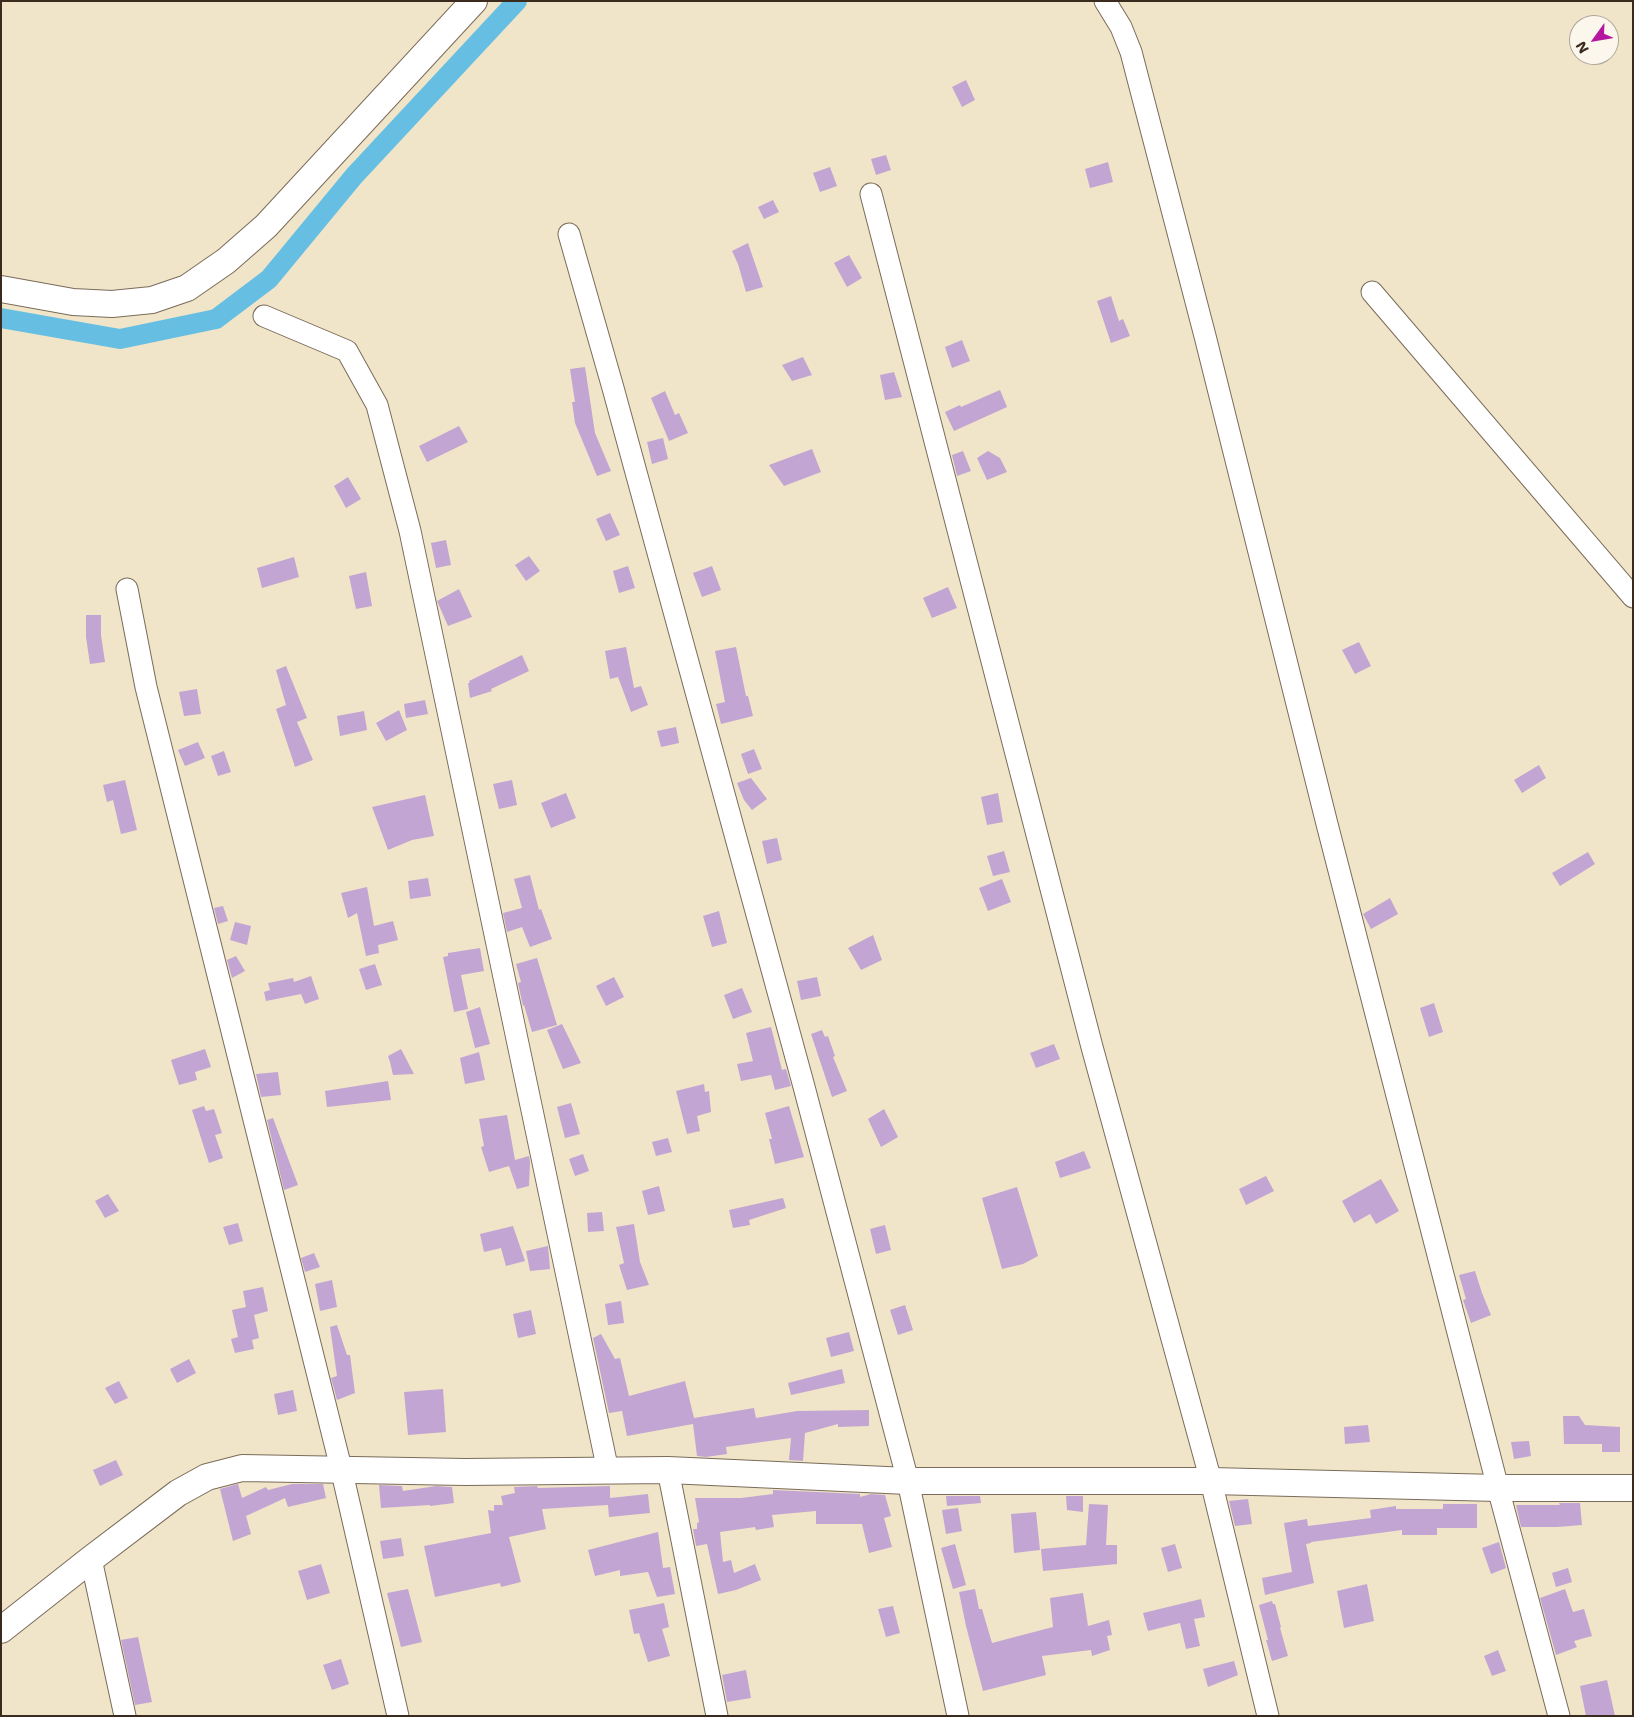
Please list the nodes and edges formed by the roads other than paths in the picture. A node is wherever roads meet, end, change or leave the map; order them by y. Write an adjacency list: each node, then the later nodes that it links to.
1 (474, 1): 5 (street)
2 (1105, 1): 15 (street)
3 (870, 194): 14 (street)
4 (569, 234): 13 (street)
5 (1, 290)
6 (1372, 292): 9 (street)
7 (264, 316): 12 (street)
8 (127, 589): 10 (street)
9 (1633, 597)
10 (341, 1468): 12 (street); 17 (street); 20 (street)
11 (668, 1470): 12 (street); 13 (street); 21 (street)
12 (608, 1471)
13 (908, 1481): 14 (street); 22 (street)
14 (1211, 1481): 15 (street); 23 (street)
15 (1498, 1488): 16 (street); 24 (street)
16 (1633, 1488)
17 (91, 1559): 18 (street); 19 (street)
18 (1, 1630)
19 (125, 1716)
20 (398, 1716)
21 (717, 1716)
22 (958, 1716)
23 (1268, 1716)
24 (1559, 1716)

